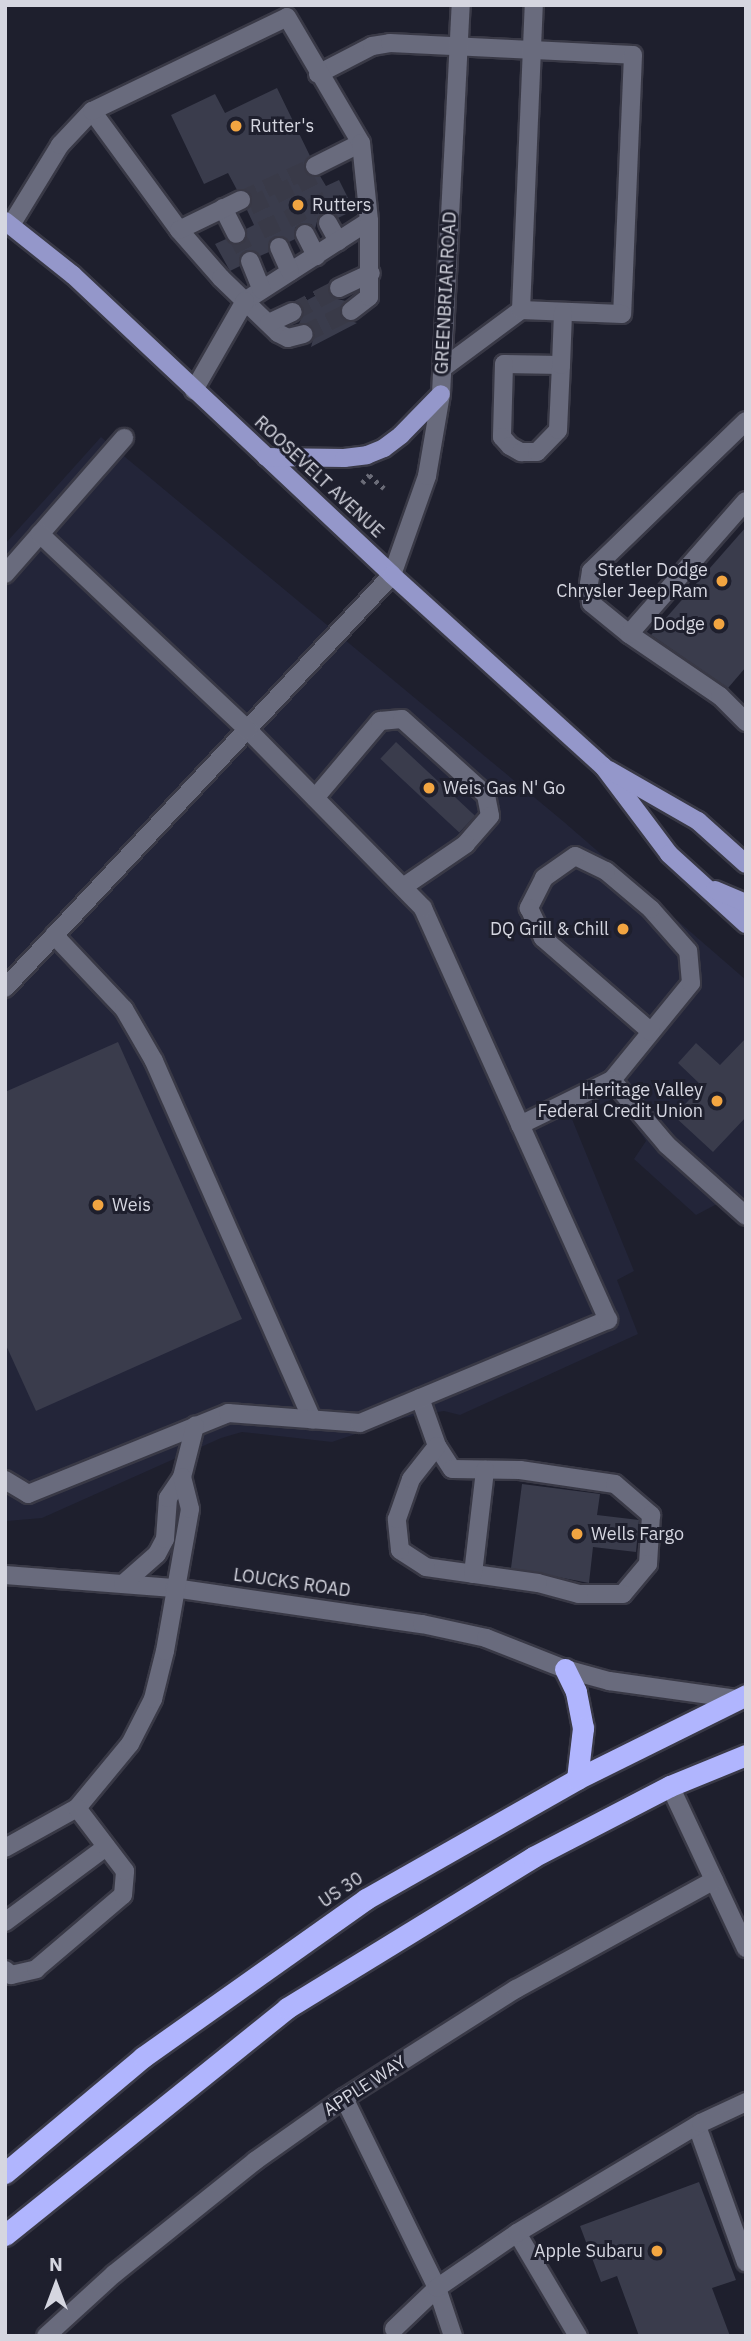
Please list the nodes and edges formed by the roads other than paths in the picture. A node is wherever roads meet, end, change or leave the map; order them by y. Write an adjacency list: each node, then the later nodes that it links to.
1 (461, 5): 3 (street, GREENBRIAR ROAD)
2 (534, 5): 4 (street)
3 (458, 48): 4 (street); 5 (street); 33 (street, GREENBRIAR ROAD)
4 (531, 50): 26 (street); 28 (street)
5 (318, 74): 6 (street); 7 (street)
6 (92, 111): 12 (street); 14 (street)
7 (361, 143): 8 (street); 11 (street)
8 (315, 166)
9 (242, 200): 10 (street)
10 (223, 208): 14 (street); 15 (street)
11 (369, 221): 17 (street); 22 (street)
12 (8, 223): 34 (main road, ROOSEVELT AVENUE)
13 (328, 223): 17 (street)
14 (179, 230): 25 (street)
15 (236, 234)
16 (305, 234): 19 (street)
17 (338, 241): 19 (street)
18 (279, 247): 21 (street)
19 (316, 256): 21 (street)
20 (250, 261): 24 (street)
21 (290, 272): 24 (street)
22 (371, 273): 23 (street); 27 (street)
23 (339, 288)
24 (262, 290): 25 (street)
25 (245, 302): 30 (street); 34 (street)
26 (521, 310): 28 (street); 33 (street)
27 (351, 311)
28 (563, 312): 32 (street)
29 (293, 313): 30 (street)
30 (270, 323): 31 (street)
31 (304, 334)
32 (561, 365): 32 (street)
33 (443, 368): 35 (street, GREENBRIAR ROAD)
34 (194, 390): 38 (main road, ROOSEVELT AVENUE)
35 (441, 394): 38 (main road); 42 (street, GREENBRIAR ROAD)
36 (746, 421): 43 (street)
37 (124, 438): 40 (street)
38 (266, 457): 42 (main road, ROOSEVELT AVENUE)
39 (746, 500): 43 (street)
40 (40, 534): 41 (street); 45 (street)
41 (5, 574)
42 (392, 575): 45 (street); 46 (main road, ROOSEVELT AVENUE)
43 (629, 634): 44 (street)
44 (746, 722)
45 (248, 730): 47 (street); 53 (street)
46 (603, 766): 48 (main road, ROOSEVELT AVENUE); 49 (main road, ROOSEVELT AVENUE)
47 (315, 798): 50 (street); 50 (street)
48 (746, 864)
49 (702, 884): 51 (main road); 52 (main road, ROOSEVELT AVENUE)
50 (403, 887): 57 (street)
51 (746, 903)
52 (746, 924)
53 (54, 935): 54 (street); 60 (street)
54 (5, 988)
55 (651, 1032): 55 (street); 56 (street)
56 (612, 1080): 57 (street); 58 (street)
57 (520, 1125): 59 (street)
58 (746, 1216)
59 (420, 1398): 60 (street); 62 (street)
60 (312, 1420): 61 (street)
61 (195, 1426): 64 (street); 65 (street)
62 (437, 1446): 63 (street); 66 (street)
63 (485, 1469): 66 (street); 66 (street)
64 (181, 1477): 68 (street); 69 (street)
65 (5, 1480)
66 (473, 1574)
67 (5, 1575): 68 (street, LOUCKS ROAD)
68 (123, 1584): 69 (street, LOUCKS ROAD)
69 (174, 1588): 70 (street, LOUCKS ROAD); 75 (street)
70 (565, 1669): 71 (street, LOUCKS ROAD); 73 (highway)
71 (741, 1697): 73 (highway, US 30 / US 30)
72 (746, 1755): 74 (highway)
73 (577, 1779): 85 (highway, US 30 / US 30)
74 (670, 1786): 78 (street); 87 (highway)
75 (77, 1808): 76 (street); 77 (street)
76 (106, 1847): 79 (street); 81 (street)
77 (5, 1848)
78 (714, 1880): 80 (street); 82 (street, APPLE WAY)
79 (5, 1922)
80 (746, 1948)
81 (5, 1970)
82 (344, 2098): 89 (street); 91 (street, APPLE WAY)
83 (746, 2102): 84 (street)
84 (696, 2126): 86 (street); 88 (street)
85 (5, 2173)
86 (517, 2233): 89 (street); 93 (street)
87 (5, 2235)
88 (746, 2263)
89 (438, 2288): 90 (street); 92 (street)
90 (394, 2329)
91 (46, 2336)
92 (453, 2336)
93 (578, 2336)

